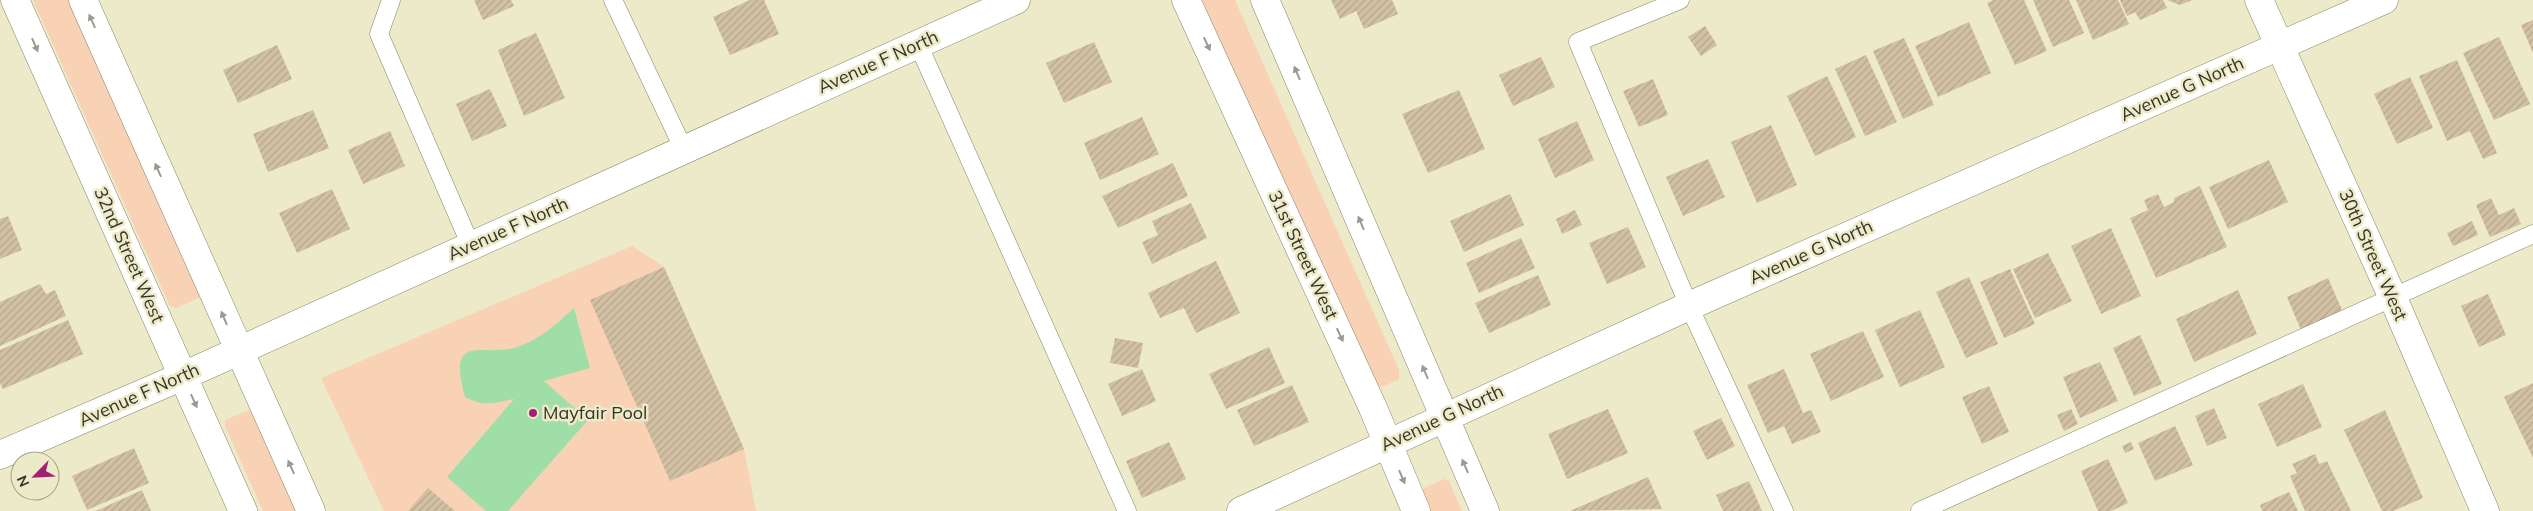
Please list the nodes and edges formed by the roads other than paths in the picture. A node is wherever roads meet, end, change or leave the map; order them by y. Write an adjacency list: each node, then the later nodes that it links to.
1 (15, 0): 19 (street, 32nd Street West, one-way to 19)
2 (83, 0): 18 (street, one-way to 2)
3 (392, 0): 15 (lane)
4 (613, 0): 13 (lane)
5 (1016, 0): 11 (street, Avenue F North)
6 (1186, 0): 21 (street, 31st Street West, one-way to 21)
7 (1265, 0): 20 (street, one-way to 7)
8 (1680, 0): 17 (lane)
9 (2258, 0): 12 (street, 30th Street West)
10 (2384, 0): 12 (street, Avenue G North)
11 (918, 44): 13 (street, Avenue F North); 25 (lane)
12 (2279, 46): 16 (street, 30th Street West); 17 (street, Avenue G North)
13 (684, 150): 15 (street, Avenue F North)
14 (2533, 234): 16 (lane)
15 (471, 246): 18 (street, Avenue F North)
16 (2392, 298): 30 (lane); 31 (street, 30th Street West)
17 (1689, 306): 20 (street, Avenue G North); 29 (lane)
18 (238, 351): 19 (street, Avenue F North); 24 (street, one-way to 18)
19 (183, 376): 22 (street, Avenue F North); 23 (street, 32nd Street West, one-way to 23)
20 (1444, 417): 21 (street, Avenue G North); 28 (street, one-way to 20)
21 (1387, 443): 26 (street, Avenue G North); 27 (street, 31st Street West, one-way to 27)
22 (0, 455)
23 (243, 511)
24 (311, 511)
25 (1128, 511)
26 (1241, 511)
27 (1416, 511)
28 (1485, 511)
29 (1784, 511)
30 (1920, 511)
31 (2485, 511)

